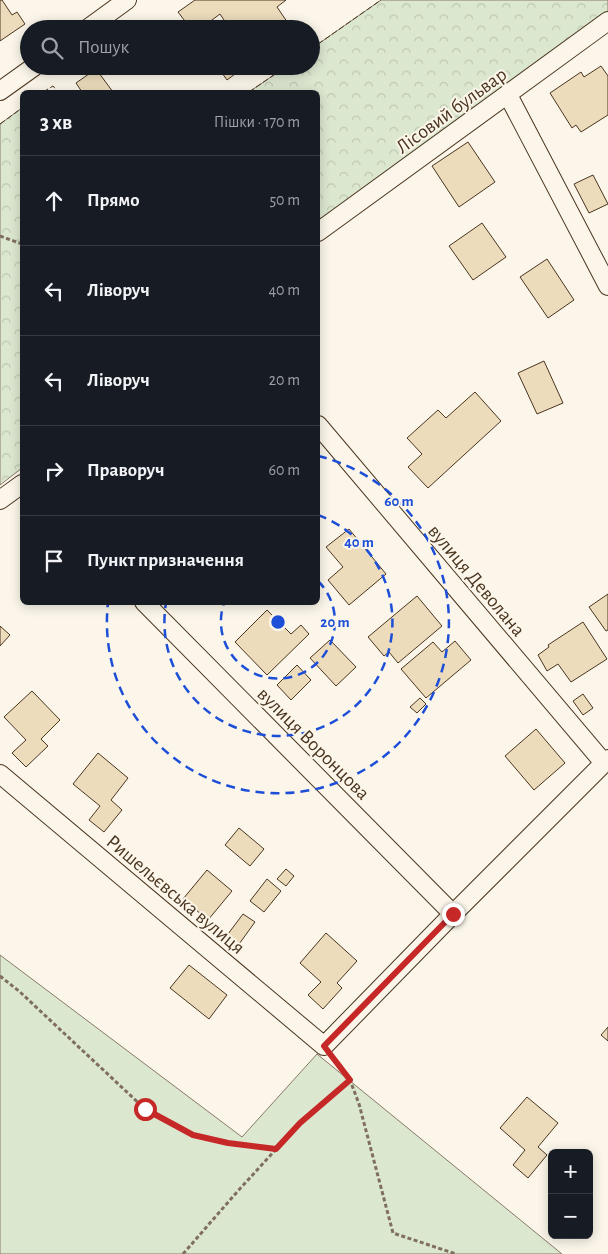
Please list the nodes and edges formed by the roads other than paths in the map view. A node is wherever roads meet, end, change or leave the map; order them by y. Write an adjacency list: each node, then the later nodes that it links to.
1 (127, 0): 2 (street)
2 (99, 20)
3 (608, 21): 6 (street, Лісовий бульвар)
4 (23, 75): 5 (street)
5 (0, 92)
6 (508, 95): 7 (street, Лісовий бульвар); 8 (street)
7 (320, 231)
8 (608, 286)
9 (320, 426): 13 (street, вулиця Деволана)
10 (20, 485): 11 (street)
11 (0, 500)
12 (147, 605): 15 (street, вулиця Воронцова)
13 (606, 761): 15 (street)
14 (0, 774): 15 (street, Ришельєвська вулиця)
15 (453, 914)

